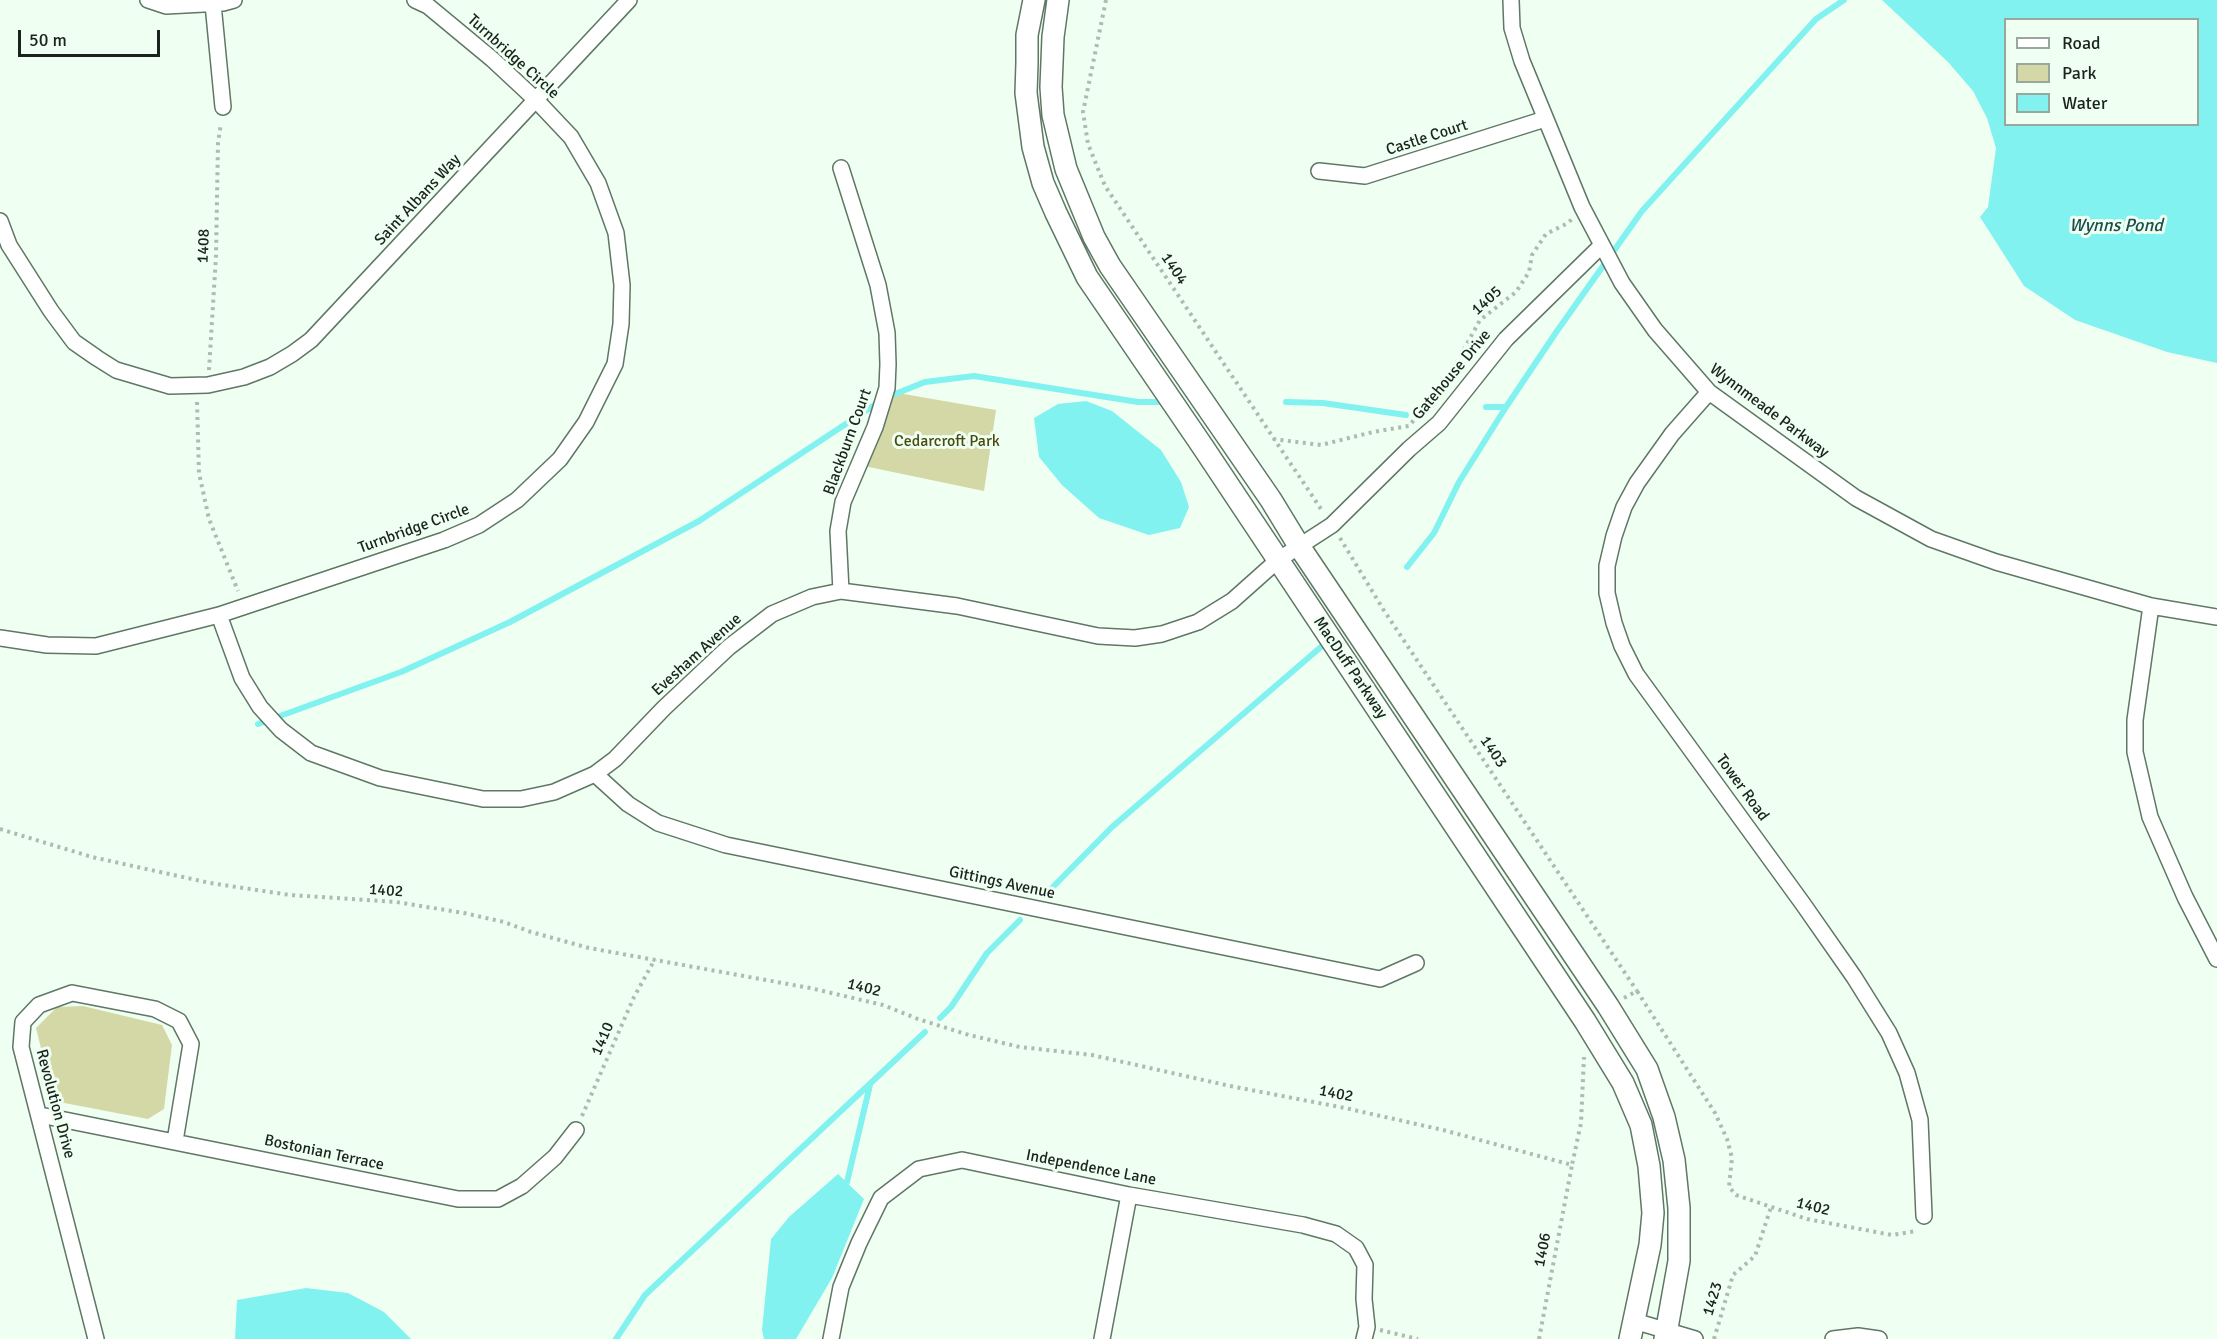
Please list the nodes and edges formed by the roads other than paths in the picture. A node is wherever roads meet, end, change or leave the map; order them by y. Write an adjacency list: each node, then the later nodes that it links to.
1 (148, 0): 8 (street)
2 (234, 0): 8 (street)
3 (415, 0): 9 (street, Turnbridge Circle)
4 (629, 0): 9 (street, Saint Albans Way)
5 (1034, 0): 18 (street, MacDuff Parkway)
6 (1058, 0): 17 (street, MacDuff Parkway)
7 (1511, 0): 11 (street, Wynnmeade Parkway)
8 (213, 4): 10 (street)
9 (536, 100): 14 (street, Saint Albans Way); 21 (street, Turnbridge Circle)
10 (224, 107)
11 (1545, 119): 13 (street, Castle Court); 15 (street, Wynnmeade Parkway)
12 (841, 168): 19 (street, Blackburn Court)
13 (1319, 171)
14 (0, 222)
15 (1602, 244): 16 (street, Wynnmeade Parkway); 17 (street, Gatehouse Drive)
16 (1709, 392): 20 (street, Wynnmeade Parkway); 31 (street, Tower Road)
17 (1299, 546): 18 (street, Gatehouse Drive); 34 (street, MacDuff Parkway)
18 (1278, 561): 19 (street, Evesham Avenue); 32 (street, MacDuff Parkway)
19 (841, 591): 24 (street, Evesham Avenue)
20 (2151, 606): 22 (street, Wynnmeade Parkway); 25 (street)
21 (219, 615): 23 (street, Turnbridge Circle); 24 (street, Evesham Avenue)
22 (2217, 617)
23 (0, 638)
24 (595, 774): 26 (street, Gittings Avenue)
25 (2217, 959)
26 (1416, 963)
27 (40, 1115): 29 (street, Bostonian Terrace); 29 (street, Revolution Drive); 35 (street, Revolution Drive)
28 (576, 1130): 29 (street, Bostonian Terrace)
29 (176, 1141)
30 (1128, 1194): 33 (street, Independence Lane); 36 (street, Independence Lane); 37 (street)
31 (1924, 1216)
32 (1632, 1330): 34 (street)
33 (1366, 1333)
34 (1666, 1335): 38 (street)
35 (96, 1339)
36 (831, 1339)
37 (1102, 1339)
38 (1695, 1339)
39 (1833, 1339): 40 (street)
40 (1879, 1339)

